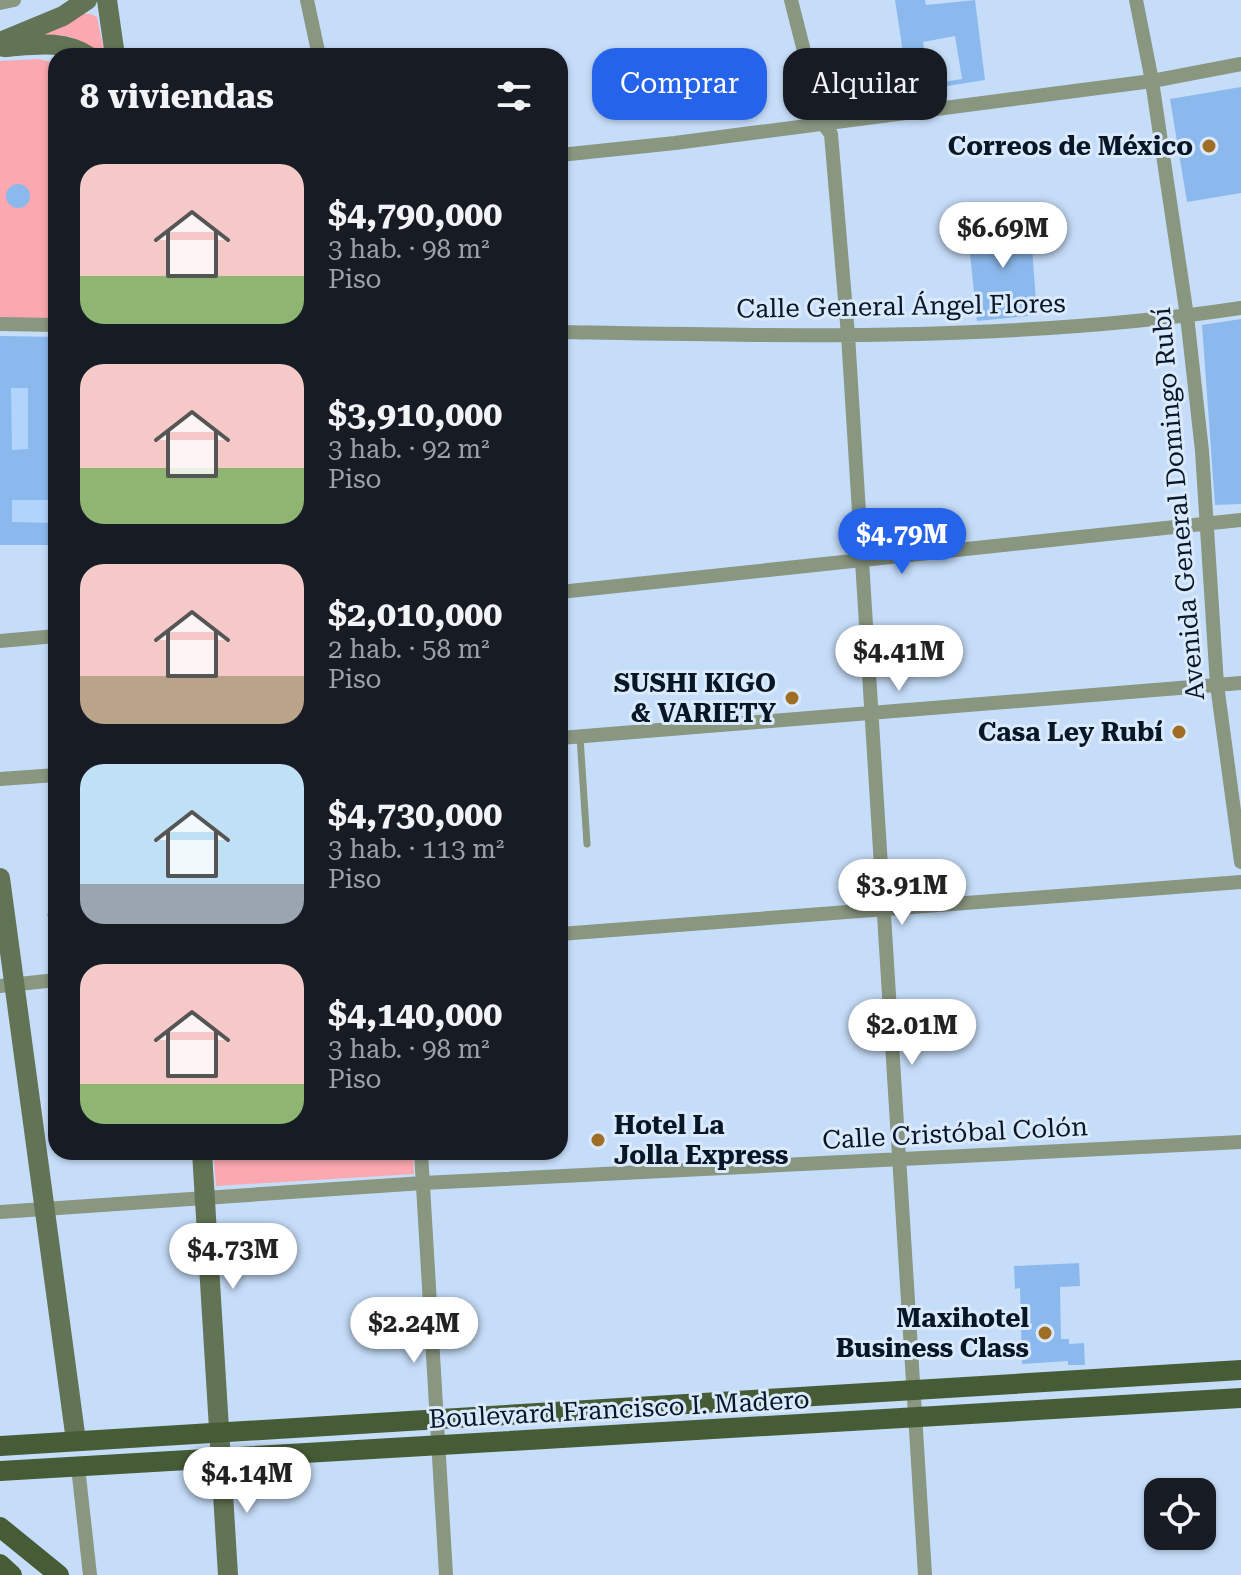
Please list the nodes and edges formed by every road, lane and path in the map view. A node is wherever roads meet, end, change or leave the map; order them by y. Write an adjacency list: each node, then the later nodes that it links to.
1 (14, 0): 7 (street)
2 (87, 0): 8 (main road)
3 (107, 0): 10 (main road)
4 (307, 0): 11 (street)
5 (791, 0): 14 (street)
6 (1136, 0): 13 (street, Avenida General Domingo Rubí)
7 (0, 3)
8 (0, 45): 9 (main road)
9 (63, 48)
10 (114, 48)
11 (317, 48)
12 (1241, 64): 13 (street)
13 (1152, 81): 14 (street); 17 (street, Avenida General Domingo Rubí)
14 (822, 122): 15 (street); 21 (street)
15 (568, 154)
16 (1241, 308): 17 (street, Calle General Ángel Flores)
17 (1187, 316): 21 (street, Calle General Ángel Flores); 23 (street, Avenida General Domingo Rubí)
18 (0, 324): 19 (street)
19 (48, 325)
20 (568, 332): 21 (street, Calle General Ángel Flores)
21 (848, 335): 24 (street)
22 (1241, 520): 23 (street)
23 (1208, 523): 24 (street); 29 (street, Avenida General Domingo Rubí)
24 (863, 561): 25 (street); 30 (street)
25 (568, 591)
26 (48, 637): 27 (street)
27 (0, 641)
28 (1241, 683): 29 (street)
29 (1217, 685): 30 (street); 36 (street, Avenida General Domingo Rubí)
30 (870, 714): 31 (street); 39 (street)
31 (580, 737): 32 (street); 35 (lane)
32 (568, 738)
33 (48, 776): 34 (street)
34 (0, 779)
35 (587, 844)
36 (1241, 862)
37 (0, 878): 42 (main road)
38 (1241, 882): 39 (street)
39 (884, 910): 40 (street); 46 (street)
40 (568, 933)
41 (48, 981): 42 (street)
42 (8, 985): 49 (main road)
43 (1241, 1142): 46 (street, Calle Cristóbal Colón)
44 (203, 1160): 48 (main road)
45 (422, 1160): 47 (street)
46 (898, 1160): 47 (street, Calle Cristóbal Colón); 52 (street)
47 (423, 1183): 48 (street, Calle Cristóbal Colón); 55 (street)
48 (205, 1197): 49 (street, Calle Cristóbal Colón); 56 (main road)
49 (46, 1209): 50 (street, Calle Cristóbal Colón); 57 (main road)
50 (0, 1212)
51 (1241, 1370): 52 (main road, Boulevard Francisco I. Madero)
52 (914, 1390): 54 (street); 55 (main road, Boulevard Francisco I. Madero)
53 (1241, 1398): 54 (main road, Boulevard Francisco I. Madero)
54 (916, 1417): 58 (main road, Boulevard Francisco I. Madero); 70 (street)
55 (437, 1419): 56 (main road, Boulevard Francisco I. Madero); 58 (street)
56 (220, 1432): 57 (main road, Boulevard Francisco I. Madero); 60 (main road)
57 (76, 1441): 59 (main road, Boulevard Francisco I. Madero)
58 (438, 1445): 60 (main road, Boulevard Francisco I. Madero); 69 (street)
59 (0, 1446)
60 (221, 1458): 61 (main road, Boulevard Francisco I. Madero); 68 (main road)
61 (78, 1467): 62 (main road, Boulevard Francisco I. Madero); 67 (street)
62 (0, 1471)
63 (0, 1527): 66 (main road)
64 (0, 1564): 65 (main road)
65 (12, 1575)
66 (59, 1575)
67 (90, 1575)
68 (228, 1575)
69 (446, 1575)
70 (925, 1575)

